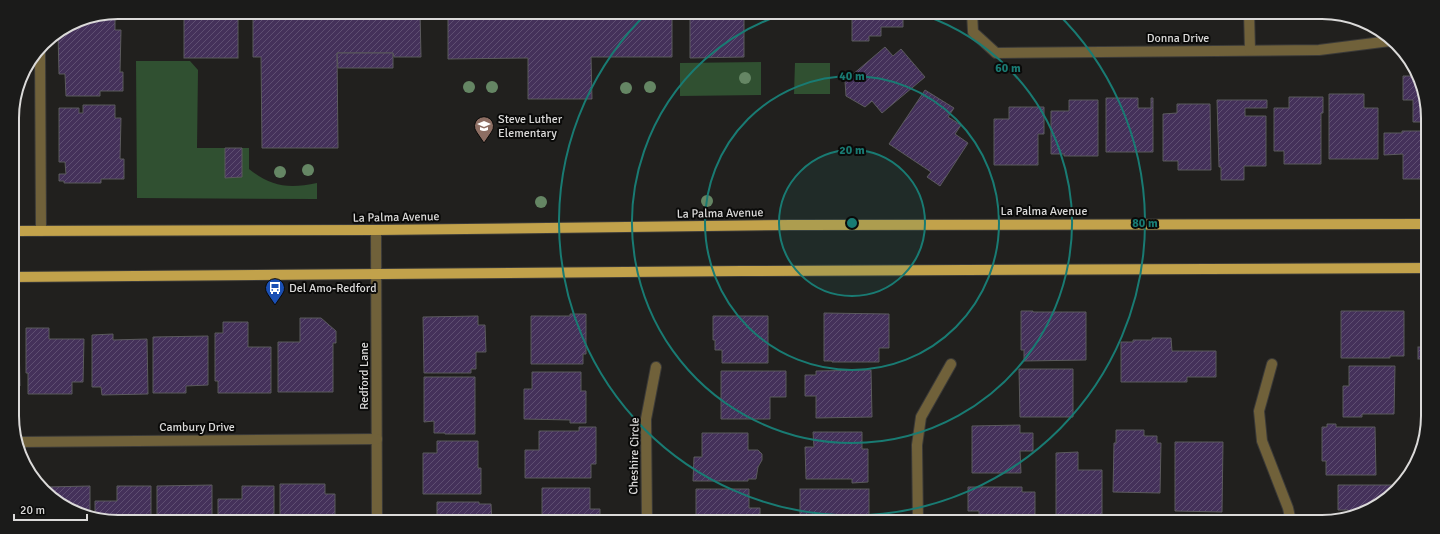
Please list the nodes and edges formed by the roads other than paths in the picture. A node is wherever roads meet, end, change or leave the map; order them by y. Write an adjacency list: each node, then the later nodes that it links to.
1 (972, 19): 4 (street, Donna Drive)
2 (1249, 19): 4 (street)
3 (1385, 42): 4 (street, Donna Drive)
4 (1250, 50)
5 (40, 57): 9 (street)
6 (1421, 224): 7 (main road, La Palma Avenue)
7 (376, 230): 9 (main road, La Palma Avenue); 11 (street, Redford Lane)
8 (19, 231): 9 (main road, La Palma Avenue)
9 (41, 231)
10 (1421, 268): 11 (main road)
11 (376, 275): 12 (main road); 16 (street, Redford Lane)
12 (19, 277)
13 (951, 364): 20 (street)
14 (1272, 364): 21 (street)
15 (656, 367): 19 (street, Cheshire Circle)
16 (377, 439): 17 (street, Cambury Drive); 18 (street, Redford Lane)
17 (23, 442)
18 (377, 515)
19 (647, 515)
20 (918, 515)
21 (1290, 515)

